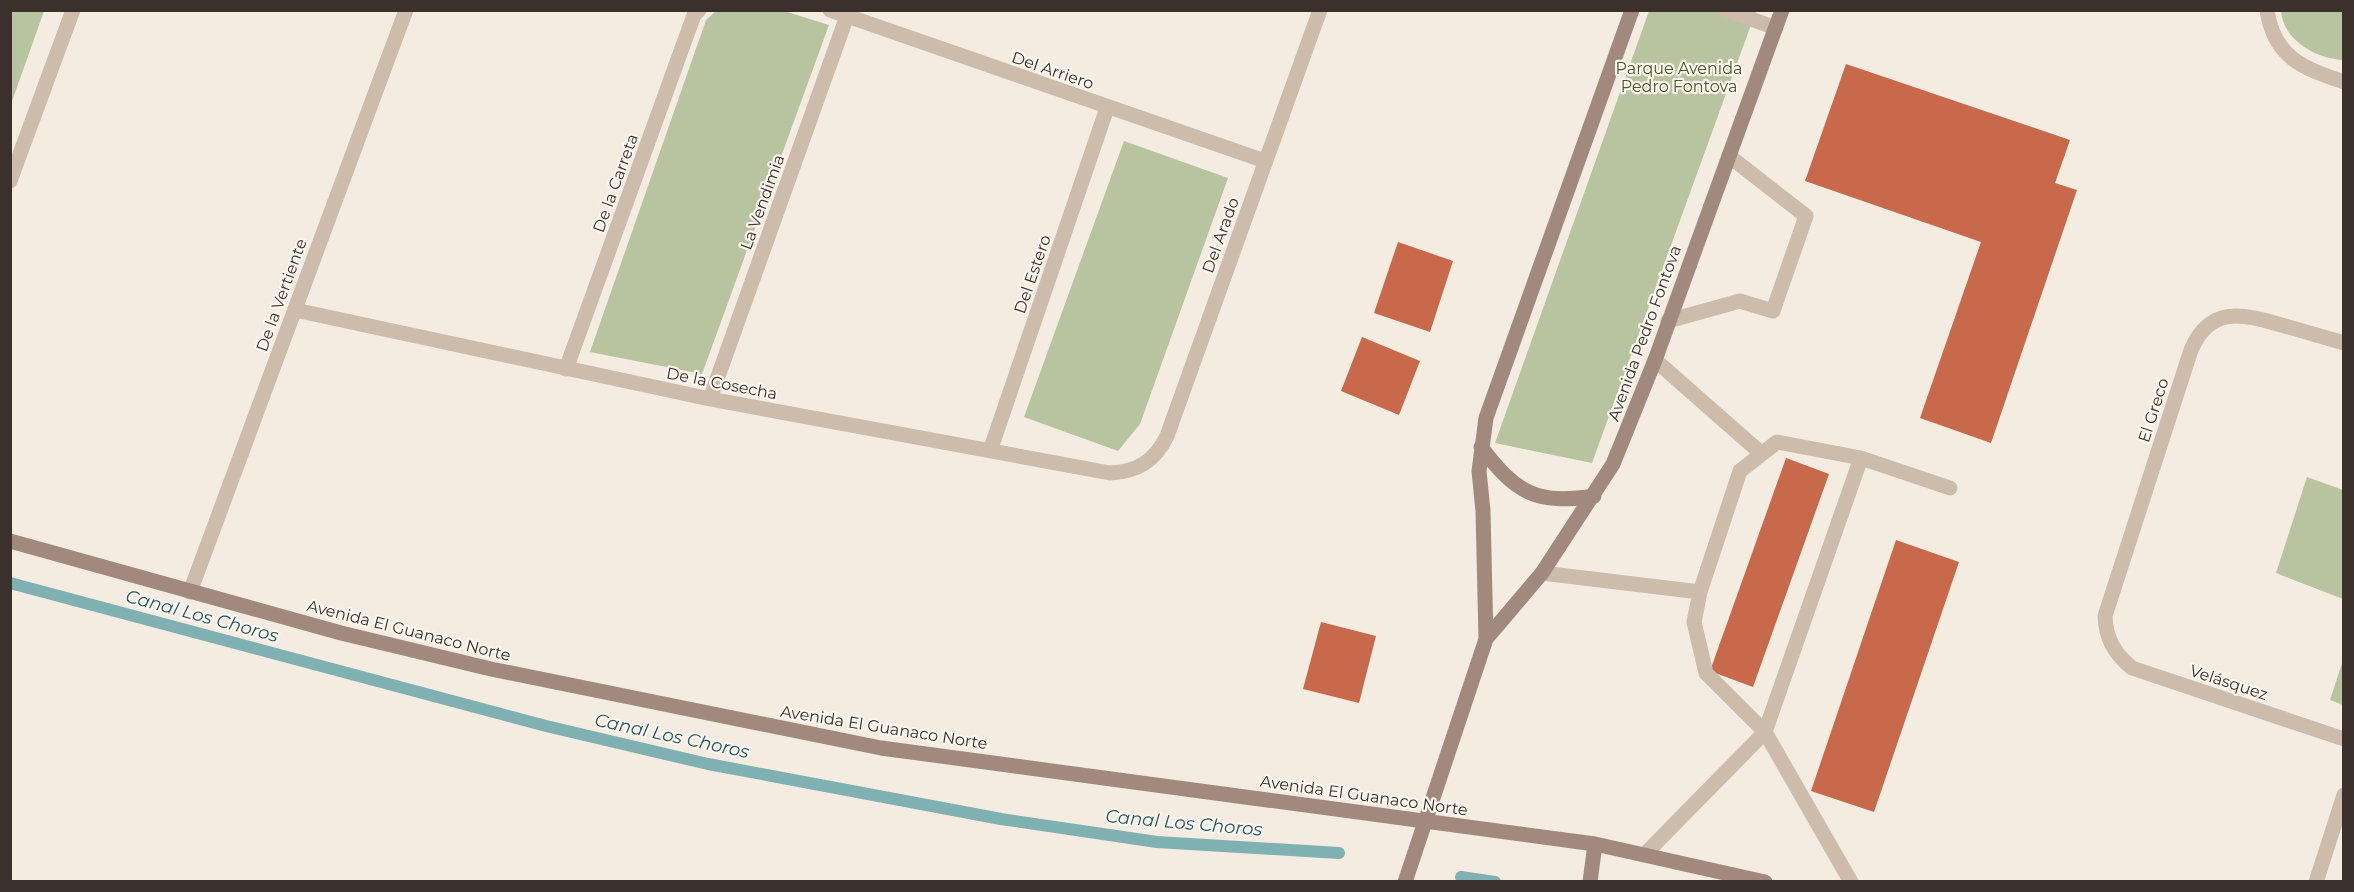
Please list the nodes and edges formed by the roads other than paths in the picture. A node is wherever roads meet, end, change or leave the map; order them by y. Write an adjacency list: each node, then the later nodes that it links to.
1 (73, 10): 16 (street)
2 (406, 10): 17 (street, De la Vertiente)
3 (699, 10): 21 (street, De la Carreta)
4 (830, 10): 10 (street, Del Arriero)
5 (1320, 10): 15 (street, Del Arado)
6 (1632, 10): 23 (street, Avenida Pedro Fontova)
7 (1726, 10): 11 (street)
8 (1782, 10): 11 (street, Avenida Pedro Fontova)
9 (2267, 10): 12 (street)
10 (847, 16): 13 (street, Del Arriero); 22 (street, La Vendimia)
11 (1776, 28): 14 (street, Avenida Pedro Fontova)
12 (2343, 82)
13 (1107, 108): 15 (street, Del Arriero); 24 (street, Del Estero)
14 (1729, 156): 18 (street, Avenida Pedro Fontova); 18 (street)
15 (1265, 161): 27 (street, Del Arado)
16 (10, 181)
17 (295, 310): 21 (street, De la Cosecha); 32 (street, De la Vertiente)
18 (1668, 321): 20 (street, Avenida Pedro Fontova)
19 (2343, 343): 35 (street, El Greco)
20 (1655, 360): 25 (street); 29 (street, Avenida Pedro Fontova)
21 (566, 369): 22 (street, De la Cosecha)
22 (710, 399): 24 (street, De la Cosecha)
23 (1481, 447): 29 (street); 34 (street, Avenida Pedro Fontova)
24 (990, 451): 27 (street, De la Cosecha)
25 (1762, 454): 26 (street); 33 (street)
26 (1861, 458): 28 (street); 36 (street)
27 (1144, 465)
28 (1950, 488)
29 (1594, 496): 31 (street, Avenida Pedro Fontova)
30 (10, 541): 32 (street, Avenida El Guanaco Norte)
31 (1542, 573): 33 (street); 34 (street, Avenida Pedro Fontova)
32 (190, 592): 39 (street, Avenida El Guanaco Norte)
33 (1700, 592): 36 (street)
34 (1486, 639): 39 (street, Avenida Pedro Fontova)
35 (2111, 646): 37 (street, Velásquez)
36 (1765, 732): 41 (street); 46 (street)
37 (2343, 739)
38 (2343, 795): 43 (street)
39 (1425, 822): 40 (street, Avenida El Guanaco Norte); 44 (street, Avenida Pedro Fontova)
40 (1595, 843): 41 (street, Avenida El Guanaco Norte); 42 (street)
41 (1646, 853): 45 (street, Avenida El Guanaco Norte)
42 (1591, 875)
43 (2315, 878)
44 (1405, 882)
45 (1765, 882)
46 (1851, 882)

